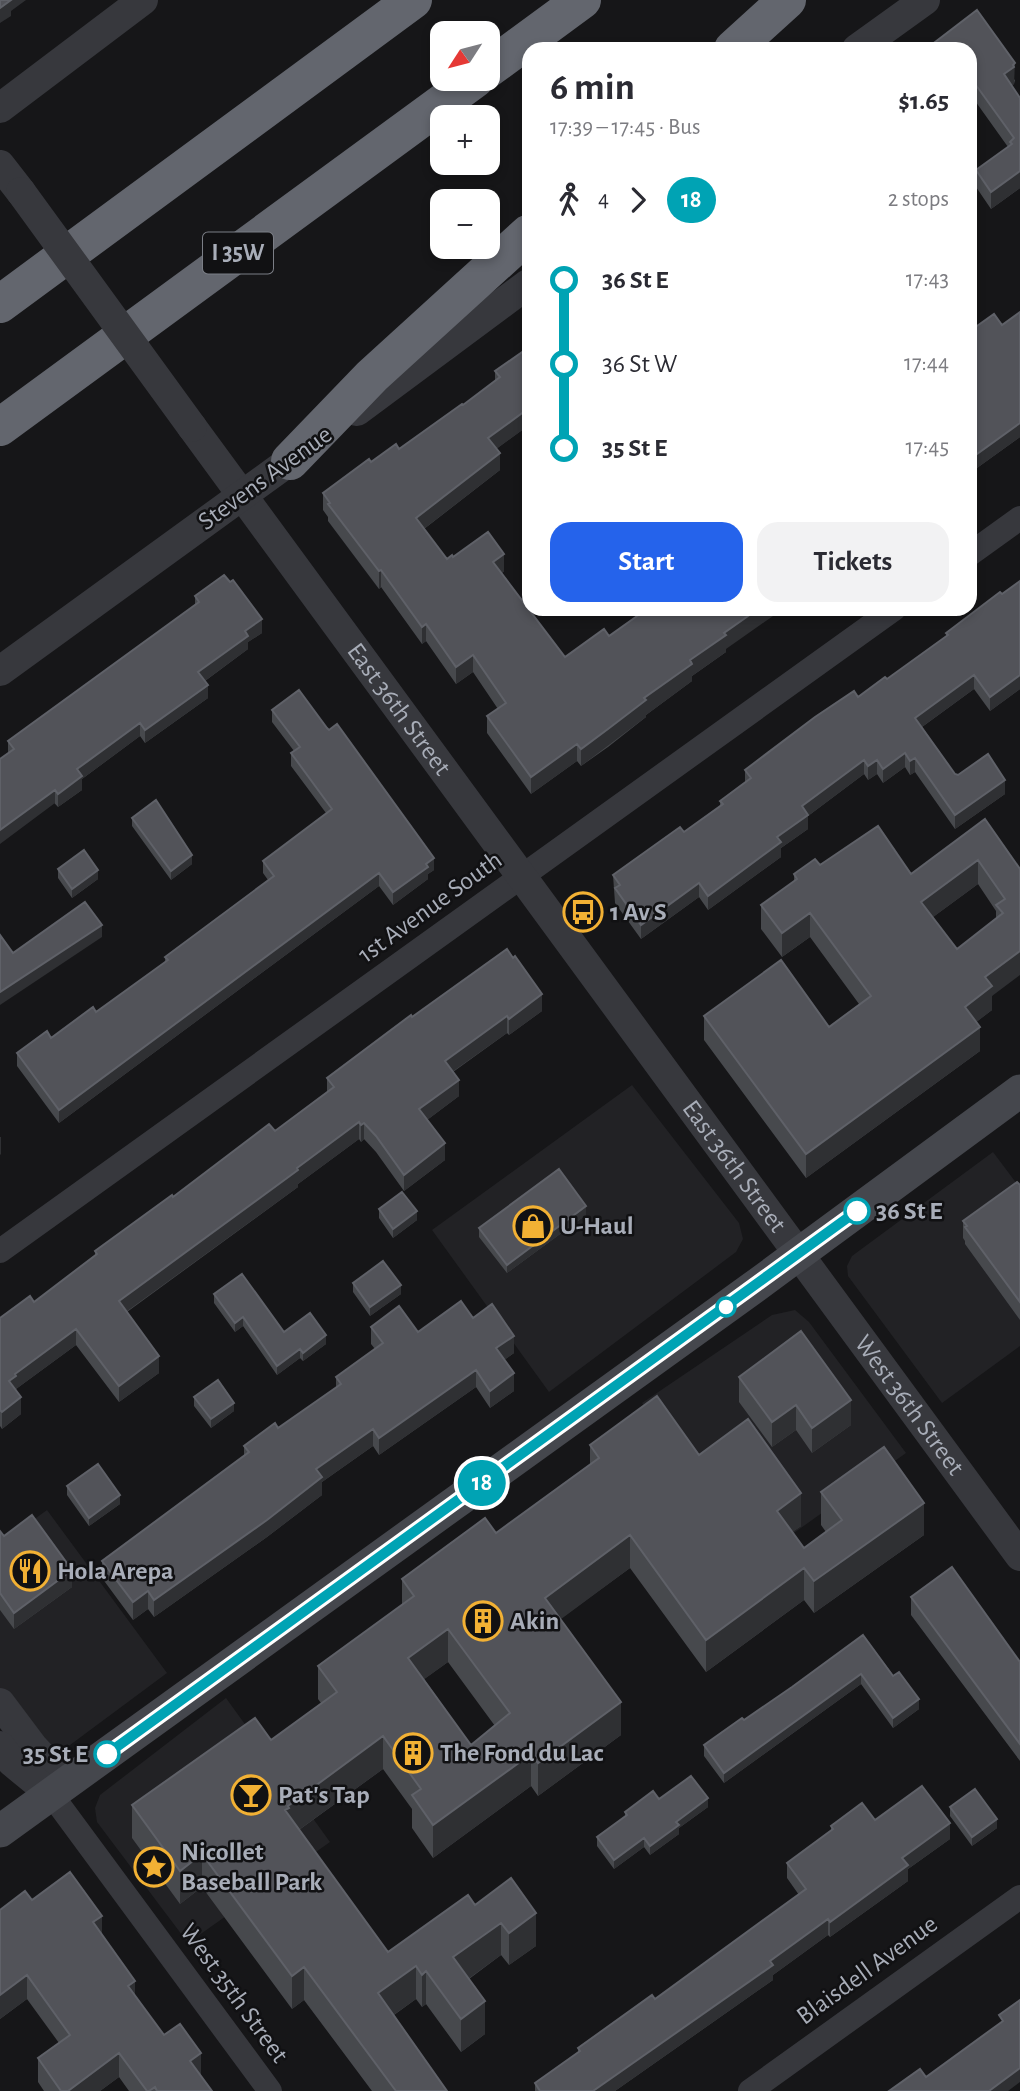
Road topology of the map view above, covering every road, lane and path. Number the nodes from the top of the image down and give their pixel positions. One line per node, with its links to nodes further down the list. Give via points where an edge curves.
1 (144, 0): 12 (street)
2 (413, 0): 16 (highway)
3 (582, 0): 6 (highway)
4 (787, 0): 7 (highway)
5 (925, 0): 8 (street)
6 (525, 42)
7 (741, 42)
8 (866, 42)
9 (522, 44): 10 (highway)
10 (500, 60)
11 (459, 91): 17 (highway, I 35W)
12 (0, 108)
13 (0, 165): 19 (street, East 36th Street, bridge)
14 (522, 239): 18 (highway, via 372,376)
15 (522, 288): 18 (street, Stevens Avenue)
16 (0, 304)
17 (0, 427)
18 (290, 461): 19 (street, Stevens Avenue)
19 (242, 496): 23 (street, Stevens Avenue); 24 (street, East 36th Street)
20 (1020, 518): 21 (street)
21 (977, 549)
22 (884, 616): 24 (street, 1st Avenue South)
23 (0, 671)
24 (522, 878): 26 (street, 1st Avenue South); 27 (street, East 36th Street)
25 (1020, 1091): 27 (main road)
26 (0, 1251)
27 (799, 1254): 28 (street, West 36th Street); 31 (main road)
28 (1020, 1556)
29 (0, 1703): 31 (street)
30 (0, 1746): 31 (street, via 12,1762)
31 (64, 1785): 32 (main road); 34 (street, West 35th Street)
32 (0, 1831)
33 (1020, 1897): 35 (street, Blaisdell Avenue)
34 (270, 2091)
35 (750, 2091)

